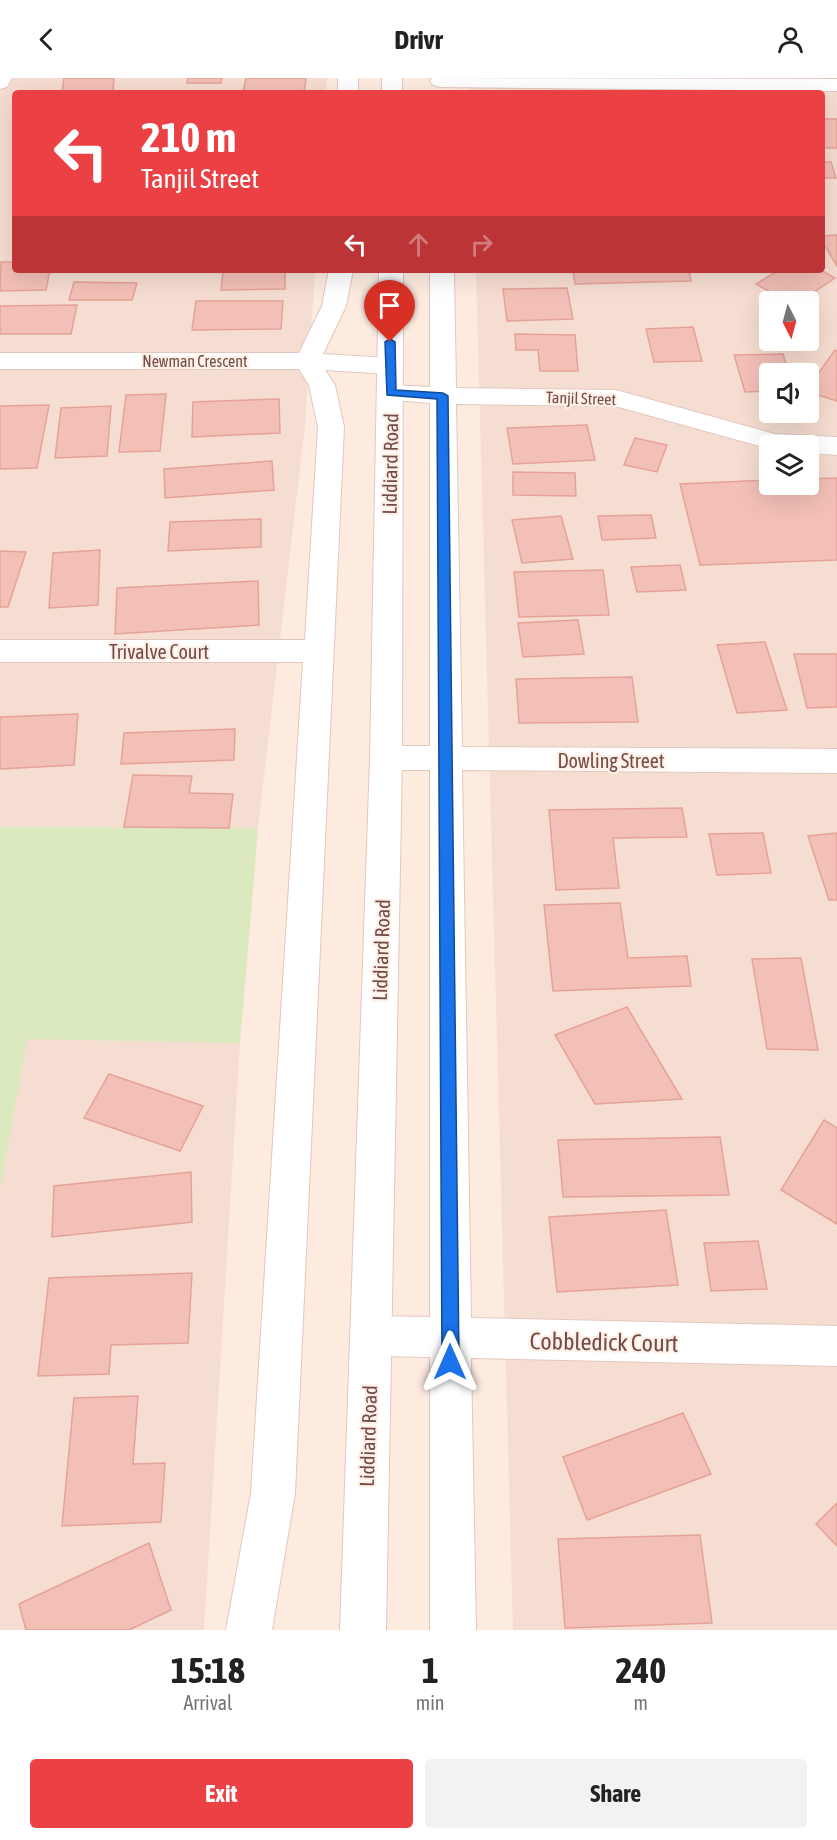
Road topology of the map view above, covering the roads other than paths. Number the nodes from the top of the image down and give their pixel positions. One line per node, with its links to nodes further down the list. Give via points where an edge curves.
1 (2, 78): 2 (street)
2 (0, 83)
3 (440, 84): 4 (street)
4 (837, 85)
5 (341, 273): 9 (street, via 329,318)
6 (391, 273): 10 (street, Liddiard Road)
7 (441, 273): 11 (street)
8 (0, 361): 9 (street, Newman Crescent)
9 (307, 361): 10 (street, Newman Crescent); 14 (street, via 322,385 331,427)
10 (390, 379): 11 (street, Tanjil Street); 15 (street, Liddiard Road)
11 (443, 396): 12 (street, Tanjil Street, via 616,398 775,442); 16 (street)
12 (837, 447)
13 (0, 651): 14 (street, Trivalve Court)
14 (319, 651): 21 (street, via 273,1493)
15 (386, 758): 16 (street, Dowling Street); 18 (street, Liddiard Road)
16 (444, 759): 17 (street, Dowling Street); 19 (street)
17 (837, 761)
18 (370, 1336): 19 (street, Cobbledick Court); 22 (street, Liddiard Road)
19 (450, 1339): 20 (street, Cobbledick Court); 23 (street)
20 (837, 1346)
21 (249, 1630)
22 (363, 1630)
23 (453, 1630)

